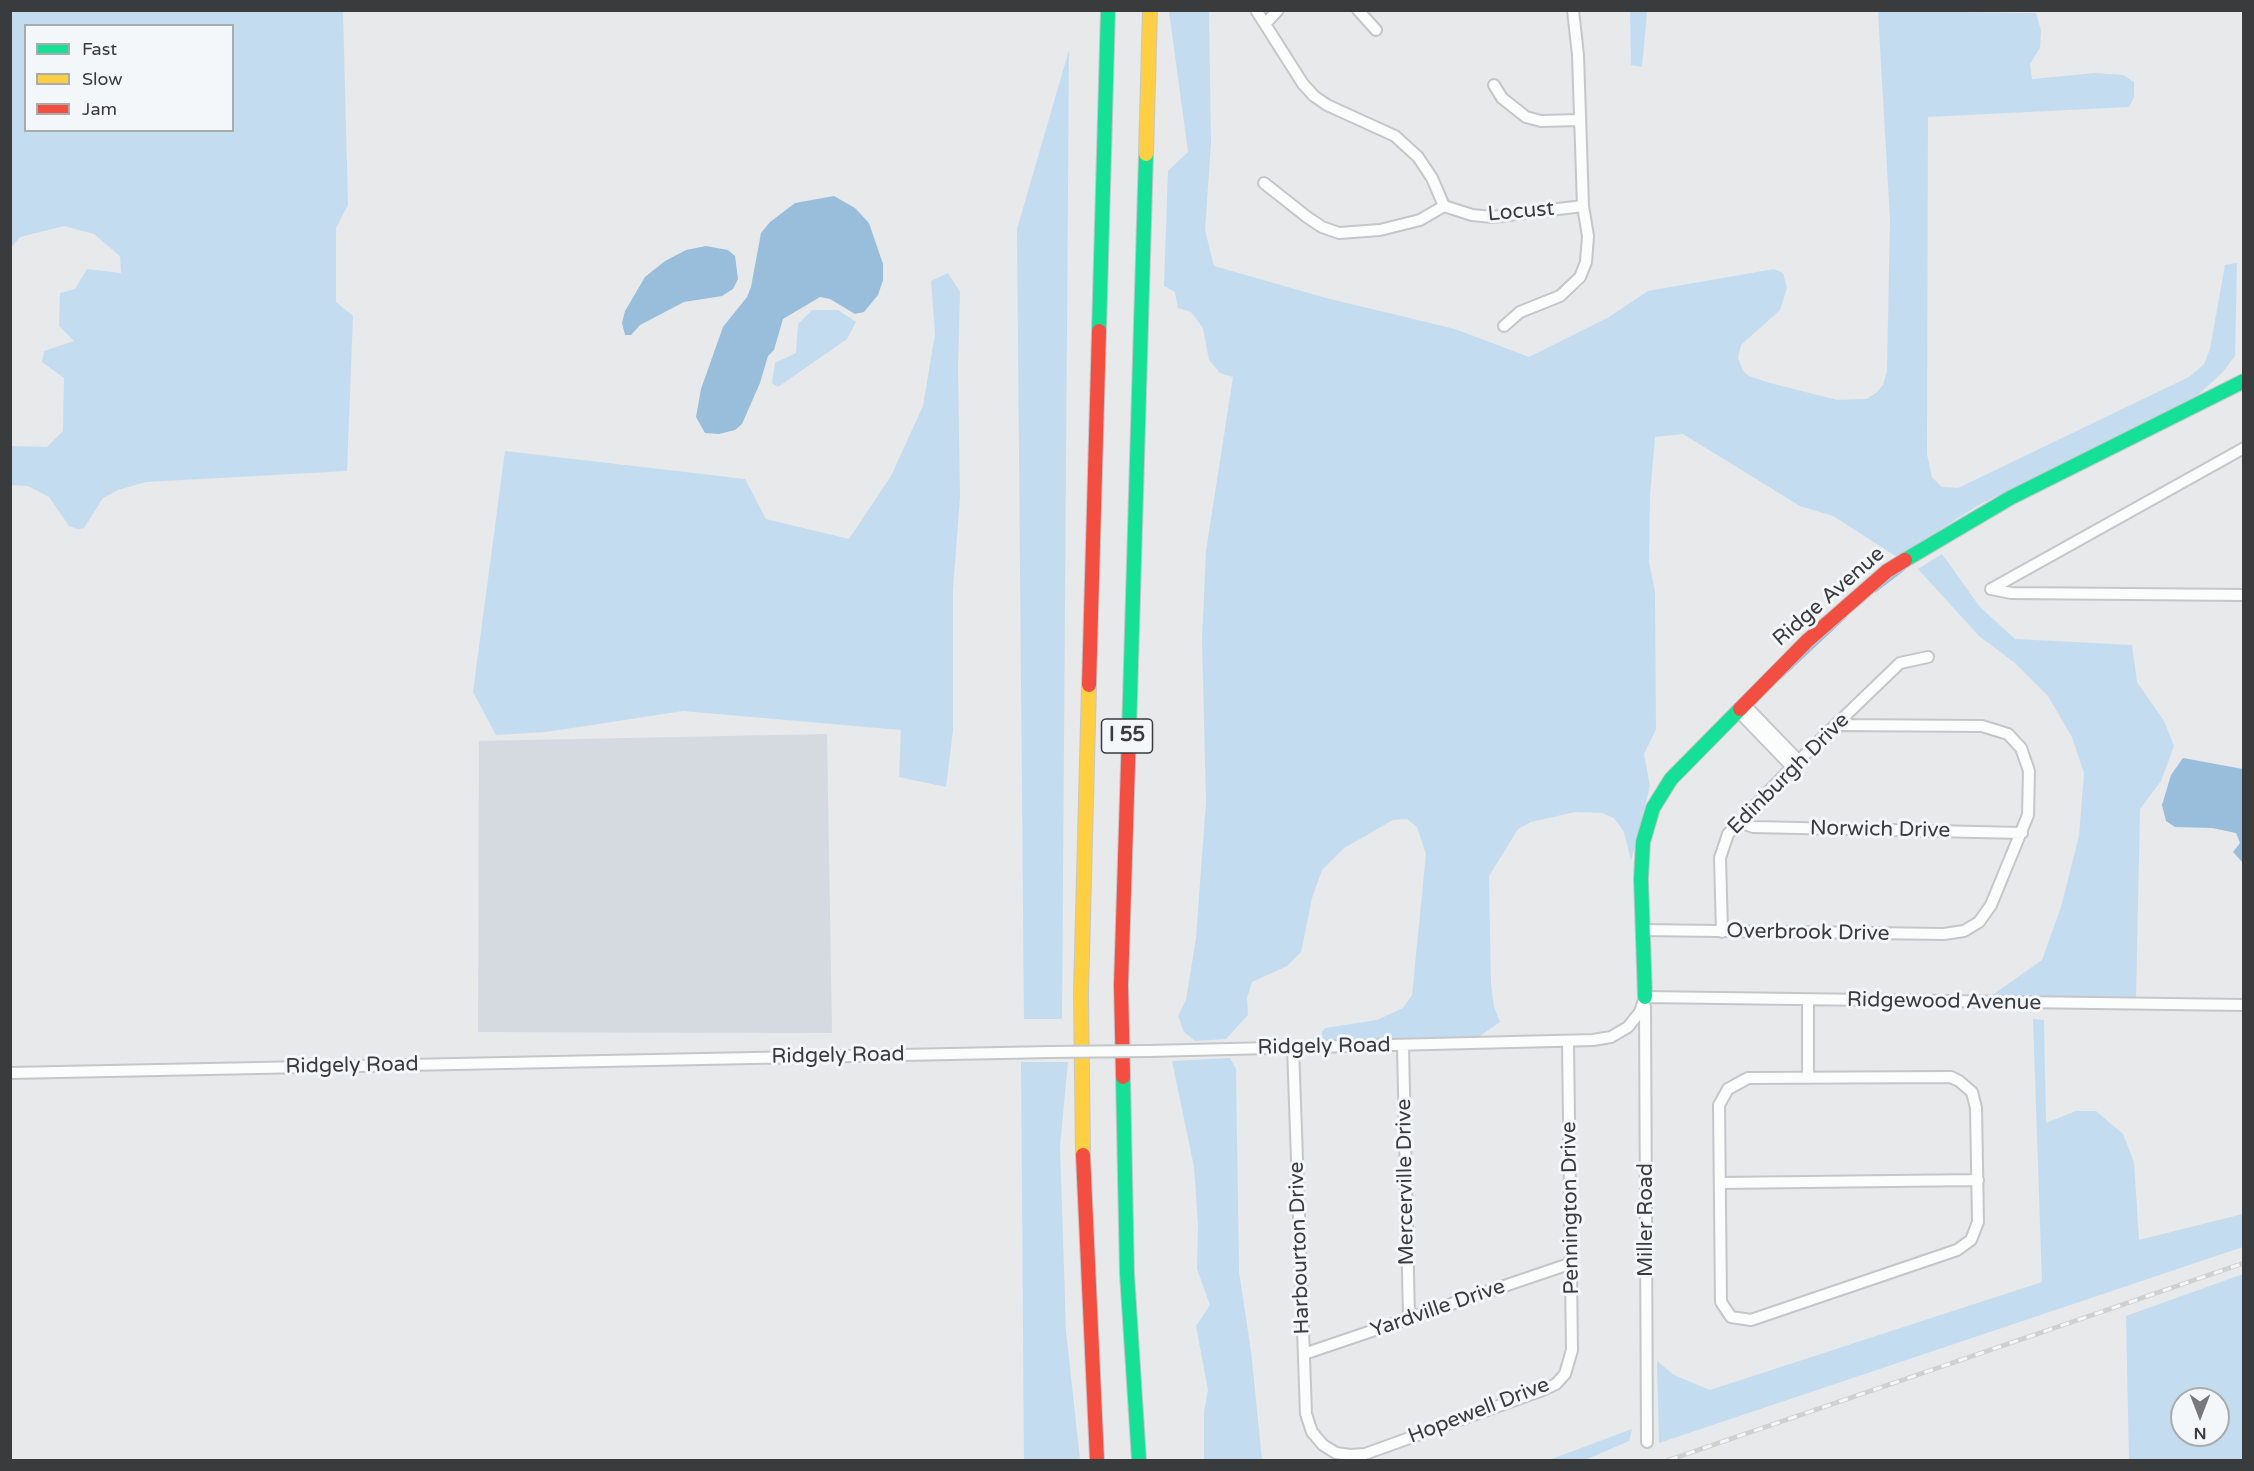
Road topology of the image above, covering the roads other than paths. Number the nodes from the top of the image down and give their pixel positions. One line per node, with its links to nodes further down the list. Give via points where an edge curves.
1 (1108, 10): 42 (main road, I 55, via 1081,993 1084,1216)
2 (1150, 10): 43 (main road, I 55, via 1121,985 1126,1263)
3 (1256, 10): 7 (street)
4 (1278, 10): 7 (street)
5 (1358, 10): 8 (street)
6 (1573, 10): 10 (street)
7 (1265, 24): 12 (street, via 1314,96 1395,136 1418,157)
8 (1376, 30)
9 (1494, 85): 10 (street, via 1502,99 1526,117 1541,121)
10 (1580, 120): 13 (street)
11 (1264, 183): 12 (street, via 1315,222 1339,233 1380,230 1420,220)
12 (1444, 206): 13 (street, Locust, via 1492,217)
13 (1583, 206): 14 (street, via 1588,236 1586,262 1580,277 1560,296 1520,312)
14 (1504, 326)
15 (2244, 381): 19 (main road, Ridge Avenue, via 2010,498 1909,556 1852,600)
16 (2244, 448): 17 (street, via 1991,589 2011,593)
17 (2244, 594)
18 (1928, 657): 20 (street, Edinburgh Drive, via 1900,663)
19 (1741, 708): 21 (street); 24 (main road, Ridge Avenue, via 1671,779 1653,808 1642,842)
20 (1838, 725): 21 (street, Edinburgh Drive); 23 (street, via 1982,726 2008,735 2021,748 2029,771 2029,808)
21 (1795, 764): 22 (street, Edinburgh Drive)
22 (1738, 822): 23 (street, Norwich Drive, via 1753,827); 25 (street, Edinburgh Drive, via 1722,844)
23 (2022, 833): 25 (street, Overbrook Drive, via 1991,905 1979,922 1964,931)
24 (1642, 930): 25 (street, Overbrook Drive); 26 (main road, Ridge Avenue)
25 (1722, 932)
26 (1645, 998): 27 (street, Ridgewood Avenue); 29 (street, Ridgely Road, via 1635,1021 1621,1032 1611,1037); 40 (street, Miller Road)
27 (1808, 999): 28 (street, Ridgewood Avenue); 33 (street)
28 (2244, 1005)
29 (1568, 1042): 30 (street, Ridgely Road); 36 (street, Pennington Drive)
30 (1403, 1046): 31 (street, Ridgely Road); 37 (street, Mercerville Drive)
31 (1293, 1047): 32 (street, Ridgely Road, bridge); 38 (street, Harbourton Drive)
32 (10, 1073)
33 (1808, 1078): 34 (street, via 1943,1077 1959,1081 1975,1100); 35 (street, via 1749,1078 1725,1085 1719,1105)
34 (1978, 1180): 35 (street); 35 (street, via 1978,1222 1964,1246 1751,1320 1729,1321 1721,1302)
35 (1720, 1183)
36 (1572, 1263): 37 (street, Yardville Drive); 39 (street, Pennington Drive, via 1572,1350)
37 (1409, 1318): 38 (street, Yardville Drive)
38 (1304, 1354): 41 (street, Harbourton Drive, via 1306,1414 1312,1432)
39 (1565, 1374): 41 (street, Hopewell Drive, via 1543,1390 1365,1454 1336,1453)
40 (1647, 1442)
41 (1323, 1445)
42 (1097, 1461)
43 (1139, 1461)

